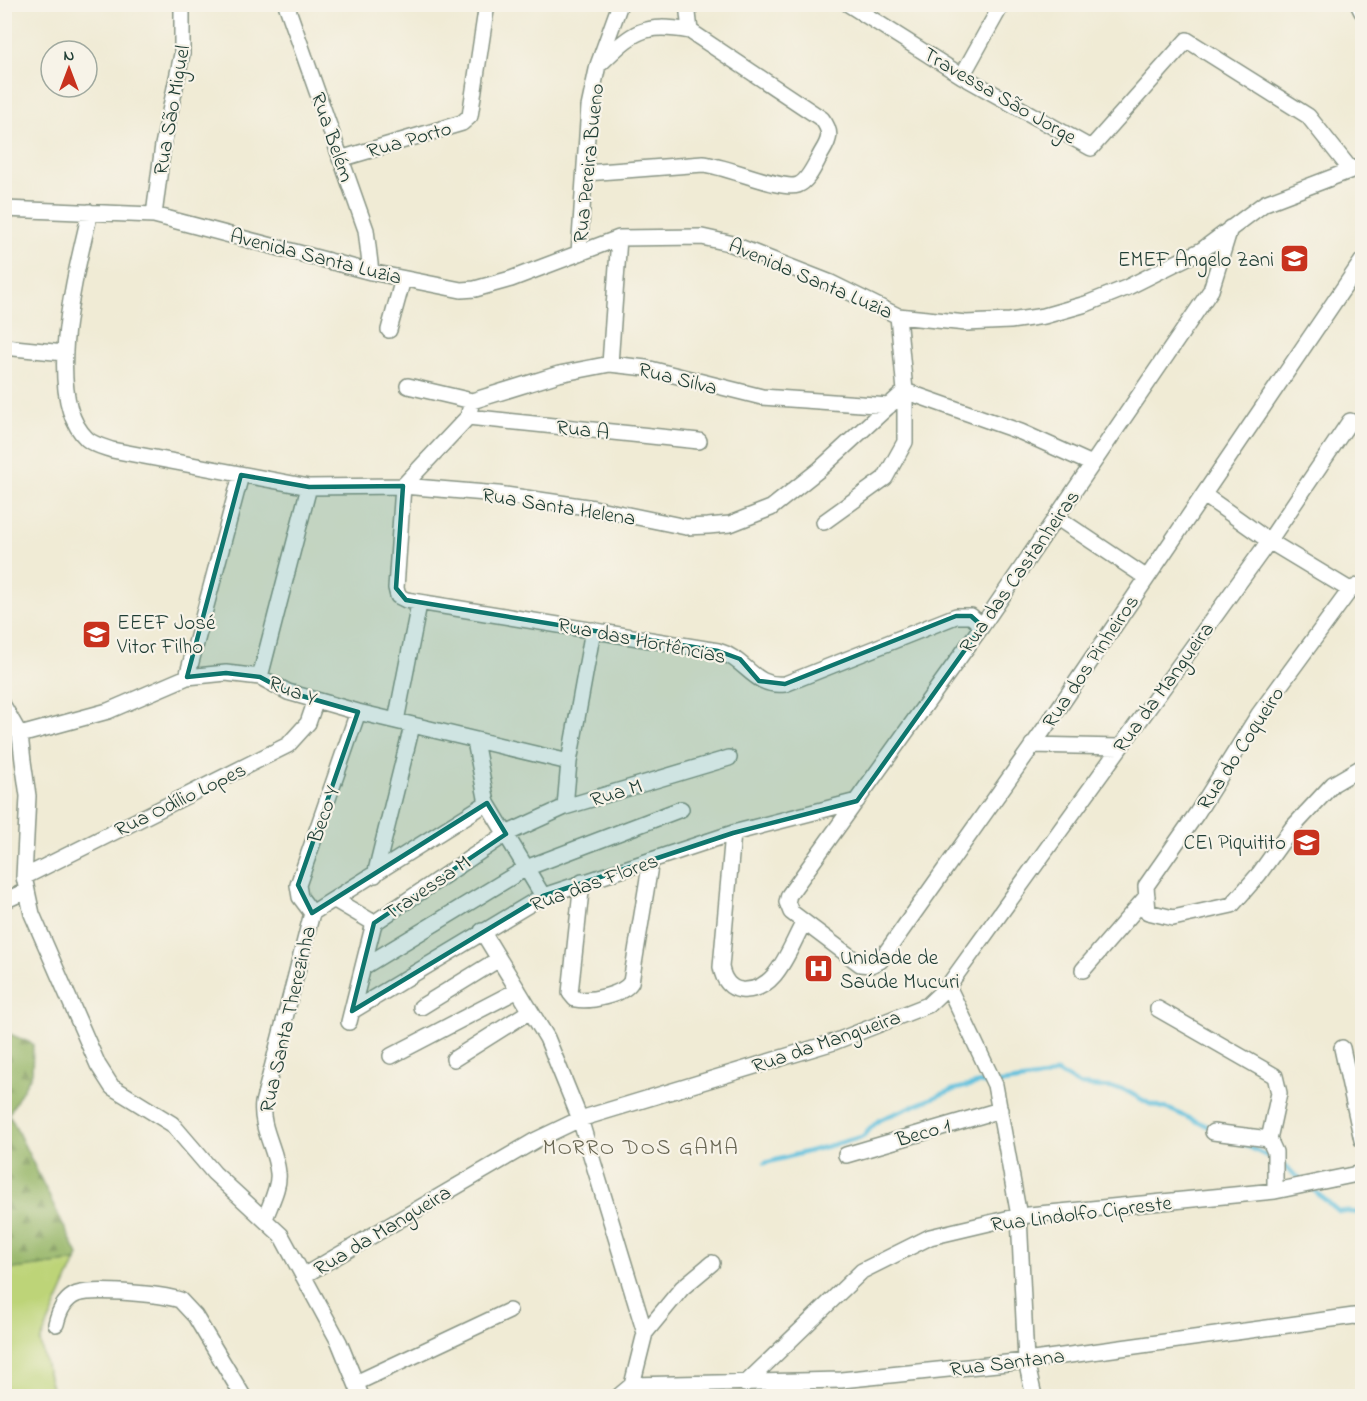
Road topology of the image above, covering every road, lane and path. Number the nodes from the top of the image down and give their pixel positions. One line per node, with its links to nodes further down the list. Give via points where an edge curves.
1 (182, 4): 18 (street, Rua São Miguel, via 182,54 163,145)
2 (286, 4): 13 (street, Rua Belém)
3 (487, 4): 13 (street, Rua Porto, via 470,116 462,123)
4 (620, 4): 11 (street, Rua Pereira Bueno)
5 (687, 4): 10 (street)
6 (848, 4): 12 (street, Travessa São Jorge)
7 (1002, 4): 12 (street)
8 (1358, 4): 9 (street)
9 (1362, 12)
10 (690, 31): 11 (street, via 648,28 622,43); 15 (street, via 822,119 829,129 829,140 807,177 799,185 785,186 704,164)
11 (598, 65): 15 (street, Rua Pereira Bueno, via 589,107)
12 (962, 76): 14 (street, Travessa São Jorge, via 1091,148 1187,40 1308,116)
13 (340, 159): 23 (street, Rua Belém, via 366,230)
14 (1356, 168): 19 (street, Avenida Santa Luzia, via 1265,203)
15 (586, 173): 21 (street, Rua Pereira Bueno)
16 (4, 209): 17 (street, Avenida Santa Luzia)
17 (90, 212): 18 (street, Avenida Santa Luzia); 28 (street)
18 (154, 215): 23 (street, Avenida Santa Luzia)
19 (1230, 228): 25 (street, Avenida Santa Luzia, via 1202,250 1148,278 1086,304 1044,316 966,323); 37 (street, Rua das Castanheiras, via 1211,290)
20 (619, 238): 21 (street, Avenida Santa Luzia); 25 (street, Avenida Santa Luzia, via 716,239 831,283); 29 (street)
21 (579, 253): 24 (street, Avenida Santa Luzia, via 475,289)
22 (1362, 261): 41 (street, Rua dos Pinheiros)
23 (371, 272): 24 (street, Avenida Santa Luzia)
24 (403, 279): 26 (street)
25 (898, 316): 31 (street)
26 (389, 330)
27 (4, 347): 28 (street)
28 (64, 353): 38 (street, Rua Santa Helena, via 65,382 76,422 94,444)
29 (610, 364): 32 (street, Rua Silva, via 559,374); 33 (street, Rua Silva, via 646,368 762,397)
30 (408, 386): 32 (street)
31 (905, 391): 33 (street, Rua Santa Helena); 37 (street, via 1021,432); 43 (street, via 905,442 885,478)
32 (471, 401): 34 (street)
33 (889, 406): 39 (street, Rua Santa Helena, via 771,508 730,524 686,527 584,507)
34 (468, 417): 36 (street, Rua A); 39 (street)
35 (1350, 421): 44 (street, Rua da Mangueira)
36 (699, 441)
37 (1092, 464): 42 (street, Rua das Castanheiras)
38 (241, 475): 40 (street, Rua Santa Helena); 50 (street)
39 (403, 486): 40 (street, Rua Santa Helena); 47 (street, via 396,588 398,596)
40 (309, 487): 51 (street)
41 (1204, 495): 44 (street); 45 (street, Rua dos Pinheiros)
42 (1056, 517): 45 (street); 48 (street, Rua das Castanheiras)
43 (824, 522)
44 (1269, 541): 46 (street); 60 (street, Rua da Mangueira)
45 (1147, 578): 59 (street, Rua dos Pinheiros)
46 (1356, 587): 79 (street, Rua do Coqueiro, via 1259,714 1146,886)
47 (419, 604): 49 (street, Rua das Hortências); 55 (street)
48 (981, 626): 49 (street, Rua das Hortências, via 971,616 956,616 785,684 773,685 759,681 740,659 730,654); 64 (street, Rua das Castanheiras)
49 (593, 630): 62 (street)
50 (188, 677): 51 (street, Rua Y, via 226,673); 57 (street, Rua Y, via 108,711)
51 (260, 677): 52 (street, Rua Y, via 288,692)
52 (316, 700): 54 (street, Rua Y); 74 (street, Rua Odílio Lopes, via 308,723 288,745)
53 (4, 707): 57 (street)
54 (358, 712): 55 (street, Rua Y); 80 (street, Beco Y, via 298,885 300,897)
55 (396, 721): 56 (street, Rua Y)
56 (412, 726): 58 (street, Rua Y); 72 (street)
57 (20, 735): 74 (street, via 28,796)
58 (475, 741): 62 (street, Rua Y); 65 (street)
59 (1032, 745): 60 (street); 81 (street, Rua dos Pinheiros, via 880,961 860,964)
60 (1119, 747): 87 (street, Rua da Mangueira)
61 (729, 758): 66 (street, Rua M)
62 (569, 762): 66 (street)
63 (1362, 766): 79 (street, via 1333,784 1292,828 1232,905 1173,918)
64 (857, 801): 68 (street, Rua das Flores); 78 (street, Rua das Castanheiras)
65 (487, 803): 69 (street); 72 (street, Rua Santa Therezinha)
66 (565, 807): 69 (street, Rua M)
67 (681, 809): 71 (street)
68 (733, 833): 70 (street, Rua das Flores); 81 (street, via 721,967 724,979 737,990 764,986 773,978)
69 (506, 834): 71 (street); 82 (street, Travessa M)
70 (651, 860): 73 (street, Rua das Flores); 73 (street, via 631,982 627,989 582,1000 574,999 570,993)
71 (526, 868): 75 (street); 85 (street)
72 (375, 875): 76 (street, Rua Santa Therezinha)
73 (582, 882): 75 (street, Rua das Flores)
74 (25, 884): 77 (street, Rua Odílio Lopes); 105 (street, via 32,914 104,1078 122,1095 172,1124 214,1173)
75 (543, 896): 83 (street, Rua das Flores)
76 (335, 900): 80 (street, Rua Santa Therezinha); 82 (street)
77 (4, 901)
78 (787, 902): 81 (street, Rua dos Pinheiros, via 791,912)
79 (1147, 904): 86 (street)
80 (312, 913): 105 (street, Rua Santa Therezinha, via 263,1103 264,1122 278,1171)
81 (804, 921)
82 (374, 924): 85 (street, Travessa M)
83 (482, 931): 84 (street); 92 (street, Rua das Flores)
84 (499, 959): 88 (street); 89 (street)
85 (363, 967): 92 (street, Travessa M)
86 (1083, 970)
87 (948, 986): 96 (street, via 995,1085); 97 (street, Rua da Mangueira, via 928,1005 834,1042)
88 (518, 990): 91 (street); 94 (street)
89 (421, 1007)
90 (1158, 1009): 99 (street, via 1275,1076 1278,1093)
91 (530, 1011): 95 (street); 97 (street, via 547,1038)
92 (351, 1016)
93 (1342, 1048): 100 (street)
94 (391, 1056)
95 (454, 1059)
96 (1000, 1110): 101 (street, Beco 1); 104 (street)
97 (580, 1119): 107 (street, Rua da Mangueira, via 536,1140); 111 (street)
98 (1213, 1132): 99 (street)
99 (1269, 1139): 103 (street, via 1275,1152)
100 (1362, 1140)
101 (846, 1155)
102 (1362, 1173): 103 (street, Rua Lindolfo Cipreste)
103 (1275, 1191): 104 (street, Rua Lindolfo Cipreste)
104 (1019, 1216): 112 (street); 113 (street, Rua Lindolfo Cipreste, via 930,1237 862,1271)
105 (265, 1219): 107 (street, via 281,1235)
106 (712, 1263): 111 (street, via 682,1288)
107 (303, 1276): 115 (street, via 339,1342)
108 (509, 1311): 115 (street)
109 (1362, 1318): 112 (street, Rua Santana)
110 (56, 1324): 116 (street, via 59,1311 75,1294 92,1291 180,1300 195,1316)
111 (645, 1333): 114 (street)
112 (1026, 1361): 113 (street, Rua Santana, via 841,1380); 118 (street)
113 (745, 1384): 114 (street, Rua Santana)
114 (632, 1385): 117 (street)
115 (358, 1390)
116 (243, 1396)
117 (619, 1396)
118 (1034, 1396)

